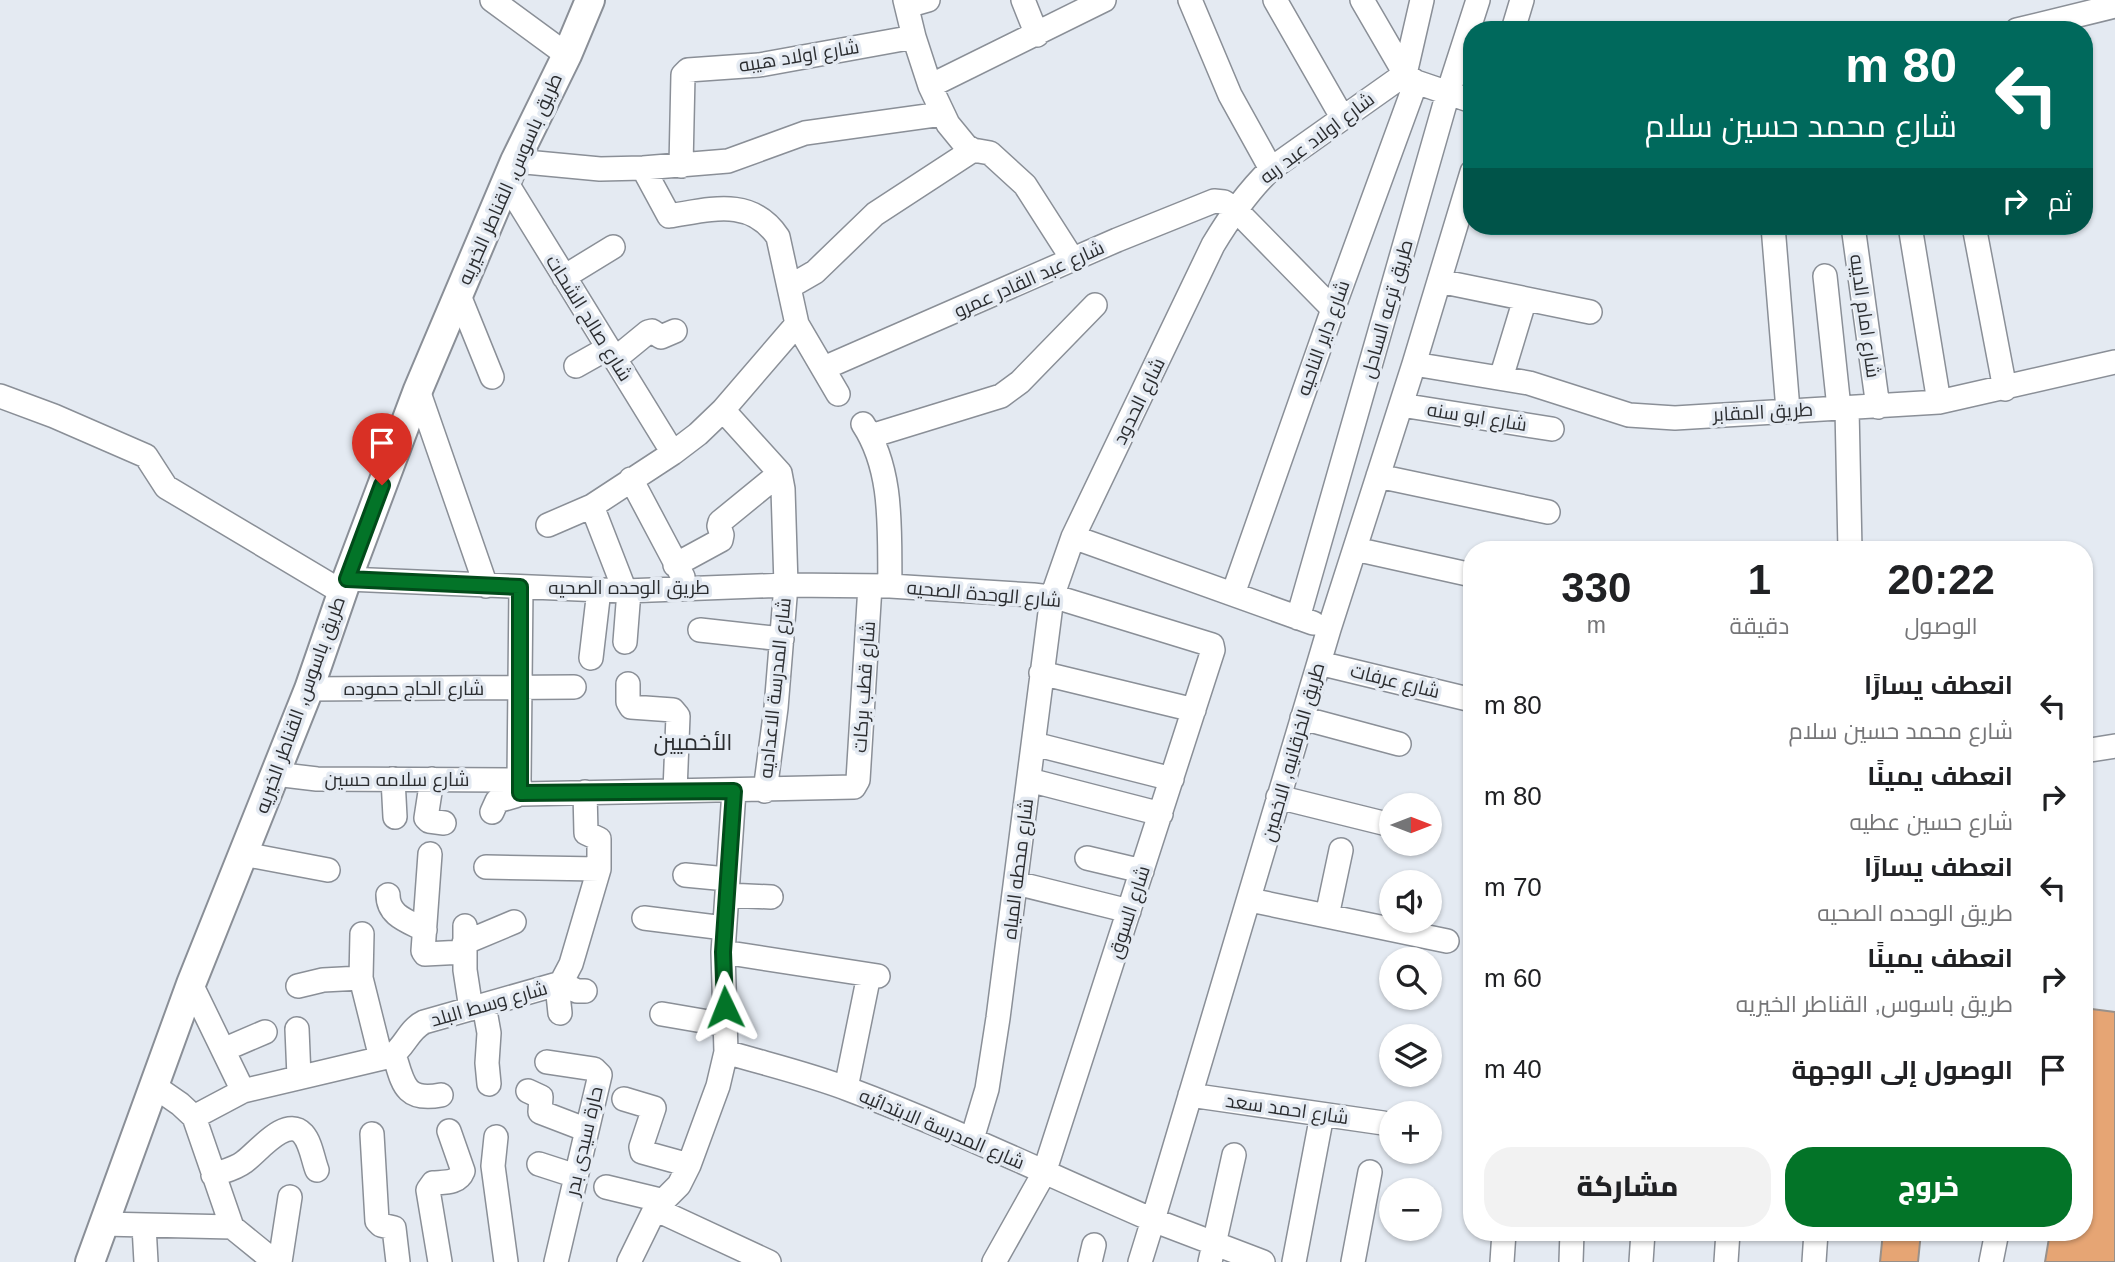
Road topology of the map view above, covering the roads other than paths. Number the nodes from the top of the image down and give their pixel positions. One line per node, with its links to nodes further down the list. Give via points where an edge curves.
1 (492, 0): 19 (street)
2 (590, 0): 19 (street, طريق باسوس, القناطر الخيريه)
3 (1023, 0): 16 (street)
4 (1104, 0): 16 (street)
5 (1190, 0): 29 (street, via 1230,95)
6 (1275, 0): 25 (street)
7 (1362, 0): 20 (street)
8 (1422, 0): 20 (street, شارع داير الناحيه)
9 (1478, 0): 13 (street, طريق ترعه الساحل)
10 (1522, 0): 14 (street)
11 (913, 2): 17 (street)
12 (2115, 6): 15 (street)
13 (1471, 21)
14 (1516, 21)
15 (2054, 21)
16 (1037, 35): 21 (street)
17 (914, 37): 21 (street); 27 (street, شارع اولاد هيبه, via 759,65 684,72)
18 (1463, 46): 22 (street, طريق ترعه الساحل)
19 (567, 55): 30 (street, طريق باسوس, القناطر الخيريه)
20 (1410, 78): 22 (street); 25 (street, شارع اولاد عبد ربه); 46 (street, شارع داير الناحيه)
21 (930, 86): 24 (street)
22 (1448, 93): 23 (street); 90 (street, طريق ترعه الساحل)
23 (1463, 98)
24 (942, 114): 26 (street); 27 (street, via 805,133 728,161)
25 (1342, 117): 29 (street, شارع اولاد عبد ربه)
26 (973, 150): 38 (street, via 990,153 1025,185); 42 (street, via 876,214 815,272)
27 (681, 166): 28 (street)
28 (643, 168): 30 (street); 42 (street, via 669,216 729,208 771,226 778,237)
29 (1271, 169): 32 (street, شارع اولاد عبد ربه)
30 (510, 172): 40 (street, شارع صالح الشحات); 43 (street, طريق باسوس, القناطر الخيريه)
31 (1463, 202): 41 (street, طريق الخرقانيه, الاخمين)
32 (1235, 209): 38 (street, شارع عبد القادر عمرو, via 1224,202 1207,202); 46 (street); 75 (street, شارع الحدود, via 1213,245)
33 (1774, 235): 66 (street)
34 (1854, 235): 63 (street, شارع امام الديبه)
35 (1911, 235): 61 (street)
36 (1976, 235): 57 (street)
37 (613, 247): 40 (street)
38 (1073, 260): 54 (street, شارع عبد القادر عمرو)
39 (1825, 276): 64 (street)
40 (564, 277): 50 (street, شارع صالح الشحات)
41 (1439, 281): 44 (street); 52 (street, طريق الخرقانيه, الاخمين)
42 (789, 287): 48 (street)
43 (458, 293): 55 (street); 58 (street, طريق باسوس, القناطر الخيريه)
44 (1525, 299): 47 (street); 56 (street)
45 (1095, 305): 83 (street, شارع قطب بركات, via 1001,397 867,430 880,456 887,493)
46 (1332, 309): 88 (street, شارع داير الناحيه)
47 (1590, 312)
48 (797, 324): 54 (street); 65 (street)
49 (674, 331): 50 (street, via 661,337 648,332)
50 (611, 353): 53 (street); 68 (street, شارع صالح الشحات)
51 (2115, 362): 57 (street, طريق المقابر)
52 (1414, 364): 56 (street, طريق المقابر); 62 (street, طريق الخرقانيه, الاخمين)
53 (576, 366)
54 (824, 368): 59 (street)
55 (492, 377)
56 (1501, 378): 66 (street, طريق المقابر, via 1629,415 1675,418)
57 (2005, 389): 61 (street, طريق المقابر)
58 (418, 390): 80 (street, طريق باسوس, القناطر الخيريه); 82 (street)
59 (838, 394)
60 (0, 396): 80 (street, via 146,456 166,487)
61 (1939, 402): 63 (street, طريق المقابر)
62 (1401, 405): 67 (street, شارع ابو سنه); 70 (street, طريق الخرقانيه, الاخمين)
63 (1878, 407): 64 (street, طريق المقابر)
64 (1843, 408): 66 (street, طريق المقابر); 76 (street)
65 (723, 410): 68 (street); 69 (street)
66 (1788, 410)
67 (1552, 429)
68 (673, 453): 71 (street)
69 (780, 473): 78 (street, via 720,522 721,540); 81 (street, شارع المدرسة الاعداديه)
70 (1378, 476): 73 (street); 77 (street, طريق الخرقانيه, الاخمين)
71 (631, 480): 72 (street); 78 (street)
72 (592, 506): 74 (street); 87 (street)
73 (1548, 512)
74 (548, 525)
75 (1073, 537): 88 (street); 89 (street, شارع الحدود)
76 (1850, 541)
77 (1354, 549): 79 (street); 91 (street, طريق الخرقانيه, الاخمين)
78 (675, 565): 85 (street)
79 (1463, 573)
80 (344, 585): 82 (street, طريق الوحده الصحيه); 102 (street, طريق باسوس, القناطر الخيريه)
81 (786, 585): 83 (street, شارع الوحدة الصحيه); 85 (street, طريق الوحده الصحيه); 93 (street, شارع المدرسة الاعداديه)
82 (486, 586): 84 (street, طريق الوحده الصحيه)
83 (880, 586): 89 (street, شارع الوحدة الصحيه); 116 (street, شارع قطب بركات, via 859,780)
84 (520, 587): 86 (street, طريق الوحده الصحيه); 100 (street)
85 (690, 588): 87 (street, طريق الوحده الصحيه)
86 (599, 590): 87 (street, طريق الوحده الصحيه); 96 (street)
87 (627, 590): 94 (street)
88 (1233, 594): 90 (street)
89 (1052, 597): 95 (street, شارع الوحدة الصحيه, via 1210,644); 98 (street, شارع محطه المياه)
90 (1298, 618): 91 (street)
91 (1329, 629): 97 (street, طريق الخرقانيه, الاخمين)
92 (700, 631): 93 (street)
93 (782, 639): 119 (street, شارع المدرسة الاعداديه)
94 (625, 642)
95 (1213, 650): 104 (street, شارع السوق)
96 (591, 658)
97 (1319, 663): 103 (street, شارع عرفات); 105 (street, طريق الخرقانيه, الاخمين)
98 (1041, 673): 104 (street); 106 (street, شارع محطه المياه)
99 (628, 684): 117 (street, via 631,707 673,710 678,716)
100 (519, 687): 101 (street, شارع الحاج حموده); 102 (street, شارع الحاج حموده); 115 (street)
101 (574, 687)
102 (309, 688): 110 (street, طريق باسوس, القناطر الخيريه)
103 (1463, 698)
104 (1194, 710): 113 (street, شارع السوق)
105 (1302, 718): 107 (street); 121 (street, طريق الخرقانيه, الاخمين)
106 (1034, 744): 113 (street); 114 (street, شارع محطه المياه)
107 (1399, 744)
108 (2115, 747): 109 (street)
109 (2093, 750)
110 (275, 774): 111 (street, شارع سلامه حسين); 128 (street, طريق باسوس, القناطر الخيريه)
111 (393, 779): 112 (street, شارع سلامه حسين); 124 (street)
112 (432, 779): 115 (street, شارع سلامه حسين); 126 (street, via 426,818)
113 (1172, 779): 123 (street, شارع السوق)
114 (1029, 780): 123 (street); 136 (street, شارع محطه المياه)
115 (519, 787): 120 (street, شارع سلامه حسين); 122 (street, via 511,798 497,801)
116 (854, 787): 119 (street, شارع سلامه حسين)
117 (675, 791): 118 (street, شارع سلامه حسين); 120 (street, شارع سلامه حسين)
118 (734, 791): 119 (street, شارع سلامه حسين); 137 (street, شارع المدرسة الاعداديه)
119 (765, 791)
120 (585, 792): 132 (street, شارع وسط البلد, via 587,834 599,839)
121 (1278, 797): 125 (street); 140 (street, طريق الخرقانيه, الاخمين)
122 (492, 813)
123 (1161, 814): 134 (street, شارع السوق)
124 (395, 817)
125 (1379, 822)
126 (444, 823)
127 (1341, 850): 142 (street)
128 (243, 853): 133 (street); 152 (street, طريق باسوس, القناطر الخيريه)
129 (430, 854): 146 (street)
130 (1087, 858): 134 (street)
131 (486, 867): 132 (street)
132 (599, 869): 153 (street, شارع وسط البلد, via 571,964)
133 (328, 870)
134 (1142, 871): 141 (street, شارع السوق)
135 (685, 875): 137 (street)
136 (1016, 883): 141 (street); 181 (street, شارع محطه المياه, via 987,1089)
137 (727, 887): 139 (street); 145 (street, شارع المدرسة الاعداديه)
138 (388, 895): 146 (street, via 394,914)
139 (771, 897)
140 (1250, 900): 142 (street); 172 (street, طريق الخرقانيه, الاخمين)
141 (1129, 911): 188 (street, شارع السوق)
142 (1327, 916): 149 (street)
143 (644, 918): 145 (street)
144 (514, 922): 148 (street)
145 (724, 928): 150 (street, شارع المدرسة الاعداديه)
146 (425, 930): 148 (street, via 425,954)
147 (362, 934): 151 (street)
148 (465, 940): 156 (street, via 466,981)
149 (1447, 941)
150 (723, 952): 159 (street, شارع المدرسة الاعداديه); 169 (street, via 873,975)
151 (361, 978): 154 (street); 164 (street)
152 (191, 984): 162 (street); 168 (street, طريق باسوس, القناطر الخيريه)
153 (559, 984): 155 (street); 156 (street, شارع وسط البلد); 157 (street)
154 (298, 986)
155 (585, 991)
156 (478, 1007): 164 (street, شارع وسط البلد, via 415,1026 404,1044); 167 (street, via 489,1032)
157 (560, 1013)
158 (662, 1014): 159 (street)
159 (726, 1025): 163 (street, شارع المدرسة الاعداديه)
160 (297, 1029): 166 (street)
161 (265, 1032): 162 (street)
162 (223, 1050): 170 (street)
163 (726, 1052): 169 (street, شارع المدرسة الابتدائيه); 185 (street, شارع المدرسة الاعداديه)
164 (387, 1056): 166 (street); 173 (street, via 408,1092)
165 (547, 1062): 178 (street, حارة سيدى بدر, via 599,1073)
166 (299, 1077): 170 (street)
167 (489, 1084)
168 (154, 1086): 176 (street); 195 (street, طريق باسوس, القناطر الخيريه)
169 (846, 1088): 181 (street, شارع المدرسة الابتدائيه)
170 (243, 1091): 176 (street)
171 (528, 1091): 178 (street, via 541,1097 540,1112)
172 (1191, 1095): 175 (street, شارع احمد سعد); 194 (street, طريق الخرقانيه, الاخمين)
173 (441, 1096)
174 (624, 1099): 185 (street, via 654,1107 642,1152)
175 (1322, 1115): 177 (street, شارع احمد سعد); 217 (street)
176 (194, 1117): 189 (street)
177 (1379, 1122)
178 (587, 1130): 190 (street, حارة سيدى بدر)
179 (449, 1131): 183 (street)
180 (372, 1134): 208 (street, via 377,1221 394,1228)
181 (972, 1139): 188 (street, شارع المدرسة الابتدائيه)
182 (1234, 1155): 204 (street)
183 (459, 1159): 209 (street, via 461,1177 433,1183 428,1190); 210 (street, via 495,1147)
184 (539, 1164): 190 (street)
185 (689, 1165): 193 (street, شارع المدرسة الاعداديه, via 679,1185)
186 (317, 1170): 189 (street, via 304,1135 290,1129 264,1143 245,1162)
187 (1370, 1172): 218 (street)
188 (1044, 1173): 194 (street, شارع المدرسة الابتدائيه); 214 (street, شارع السوق)
189 (214, 1175): 197 (street)
190 (576, 1176): 211 (street, حارة سيدى بدر)
191 (606, 1187): 193 (street)
192 (290, 1197): 207 (street)
193 (659, 1205): 212 (street, شارع المدرسة الاعداديه); 213 (street)
194 (1153, 1220): 204 (street); 215 (street, طريق الخرقانيه, الاخمين)
195 (103, 1224): 196 (street); 205 (street, طريق باسوس, القناطر الخيريه)
196 (144, 1226): 197 (street); 206 (street)
197 (232, 1227): 207 (street)
198 (1503, 1241): 219 (street)
199 (1572, 1241): 220 (street)
200 (1642, 1241): 221 (street)
201 (1727, 1241): 222 (street)
202 (1815, 1241): 223 (street)
203 (1995, 1241): 224 (street)
204 (1212, 1253): 216 (street)
205 (90, 1262)
206 (146, 1262)
207 (277, 1262)
208 (398, 1262)
209 (440, 1262)
210 (506, 1262)
211 (556, 1262)
212 (629, 1262)
213 (769, 1262)
214 (993, 1262)
215 (1140, 1262)
216 (1263, 1262)
217 (1294, 1262)
218 (1353, 1262)
219 (1502, 1262)
220 (1571, 1262)
221 (1641, 1262)
222 (1726, 1262)
223 (1814, 1262)
224 (1991, 1262)

